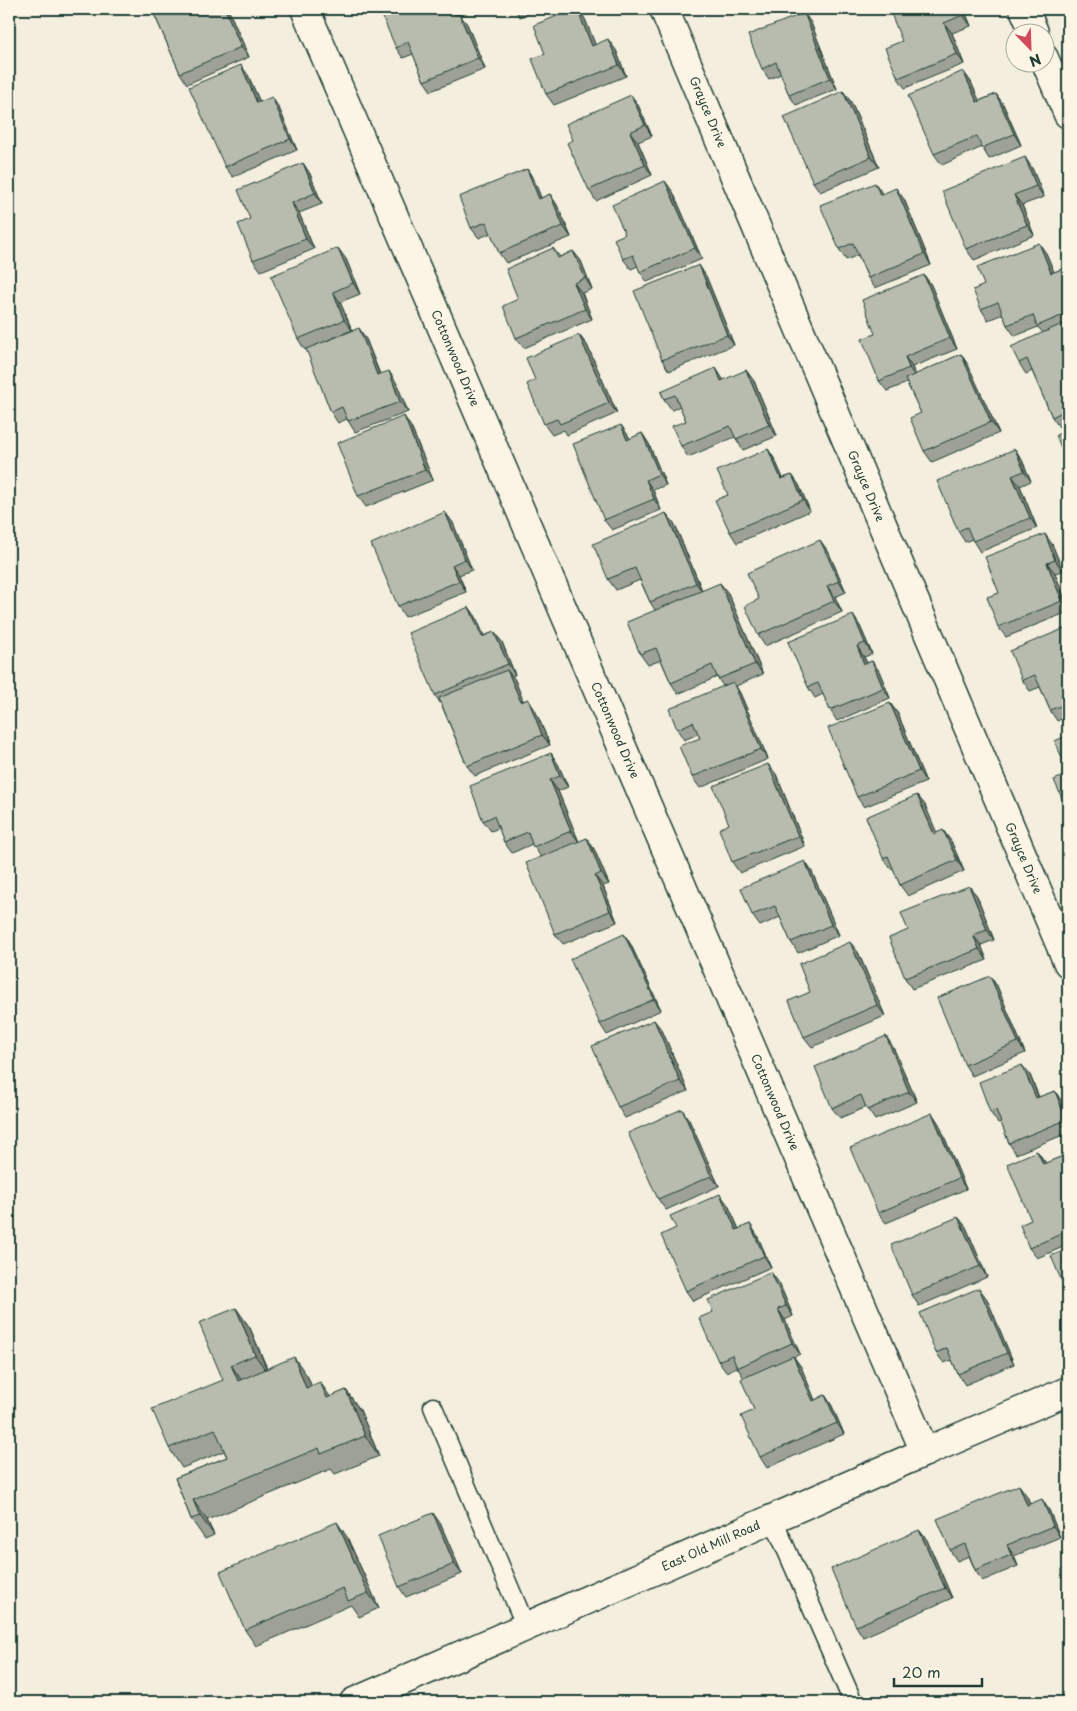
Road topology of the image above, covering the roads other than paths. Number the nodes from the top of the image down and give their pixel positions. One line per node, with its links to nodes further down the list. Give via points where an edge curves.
1 (305, 9): 10 (street, Cottonwood Drive)
2 (664, 9): 7 (street, Grayce Drive)
3 (1024, 9): 4 (street)
4 (1030, 22)
5 (1050, 72): 6 (street)
6 (1068, 114)
7 (1068, 963)
8 (1068, 1391): 10 (street, East Old Mill Road)
9 (433, 1407): 12 (lane)
10 (925, 1452): 11 (street, East Old Mill Road)
11 (773, 1519): 12 (street, East Old Mill Road); 14 (lane)
12 (526, 1627): 13 (street, East Old Mill Road)
13 (354, 1702)
14 (853, 1702)

